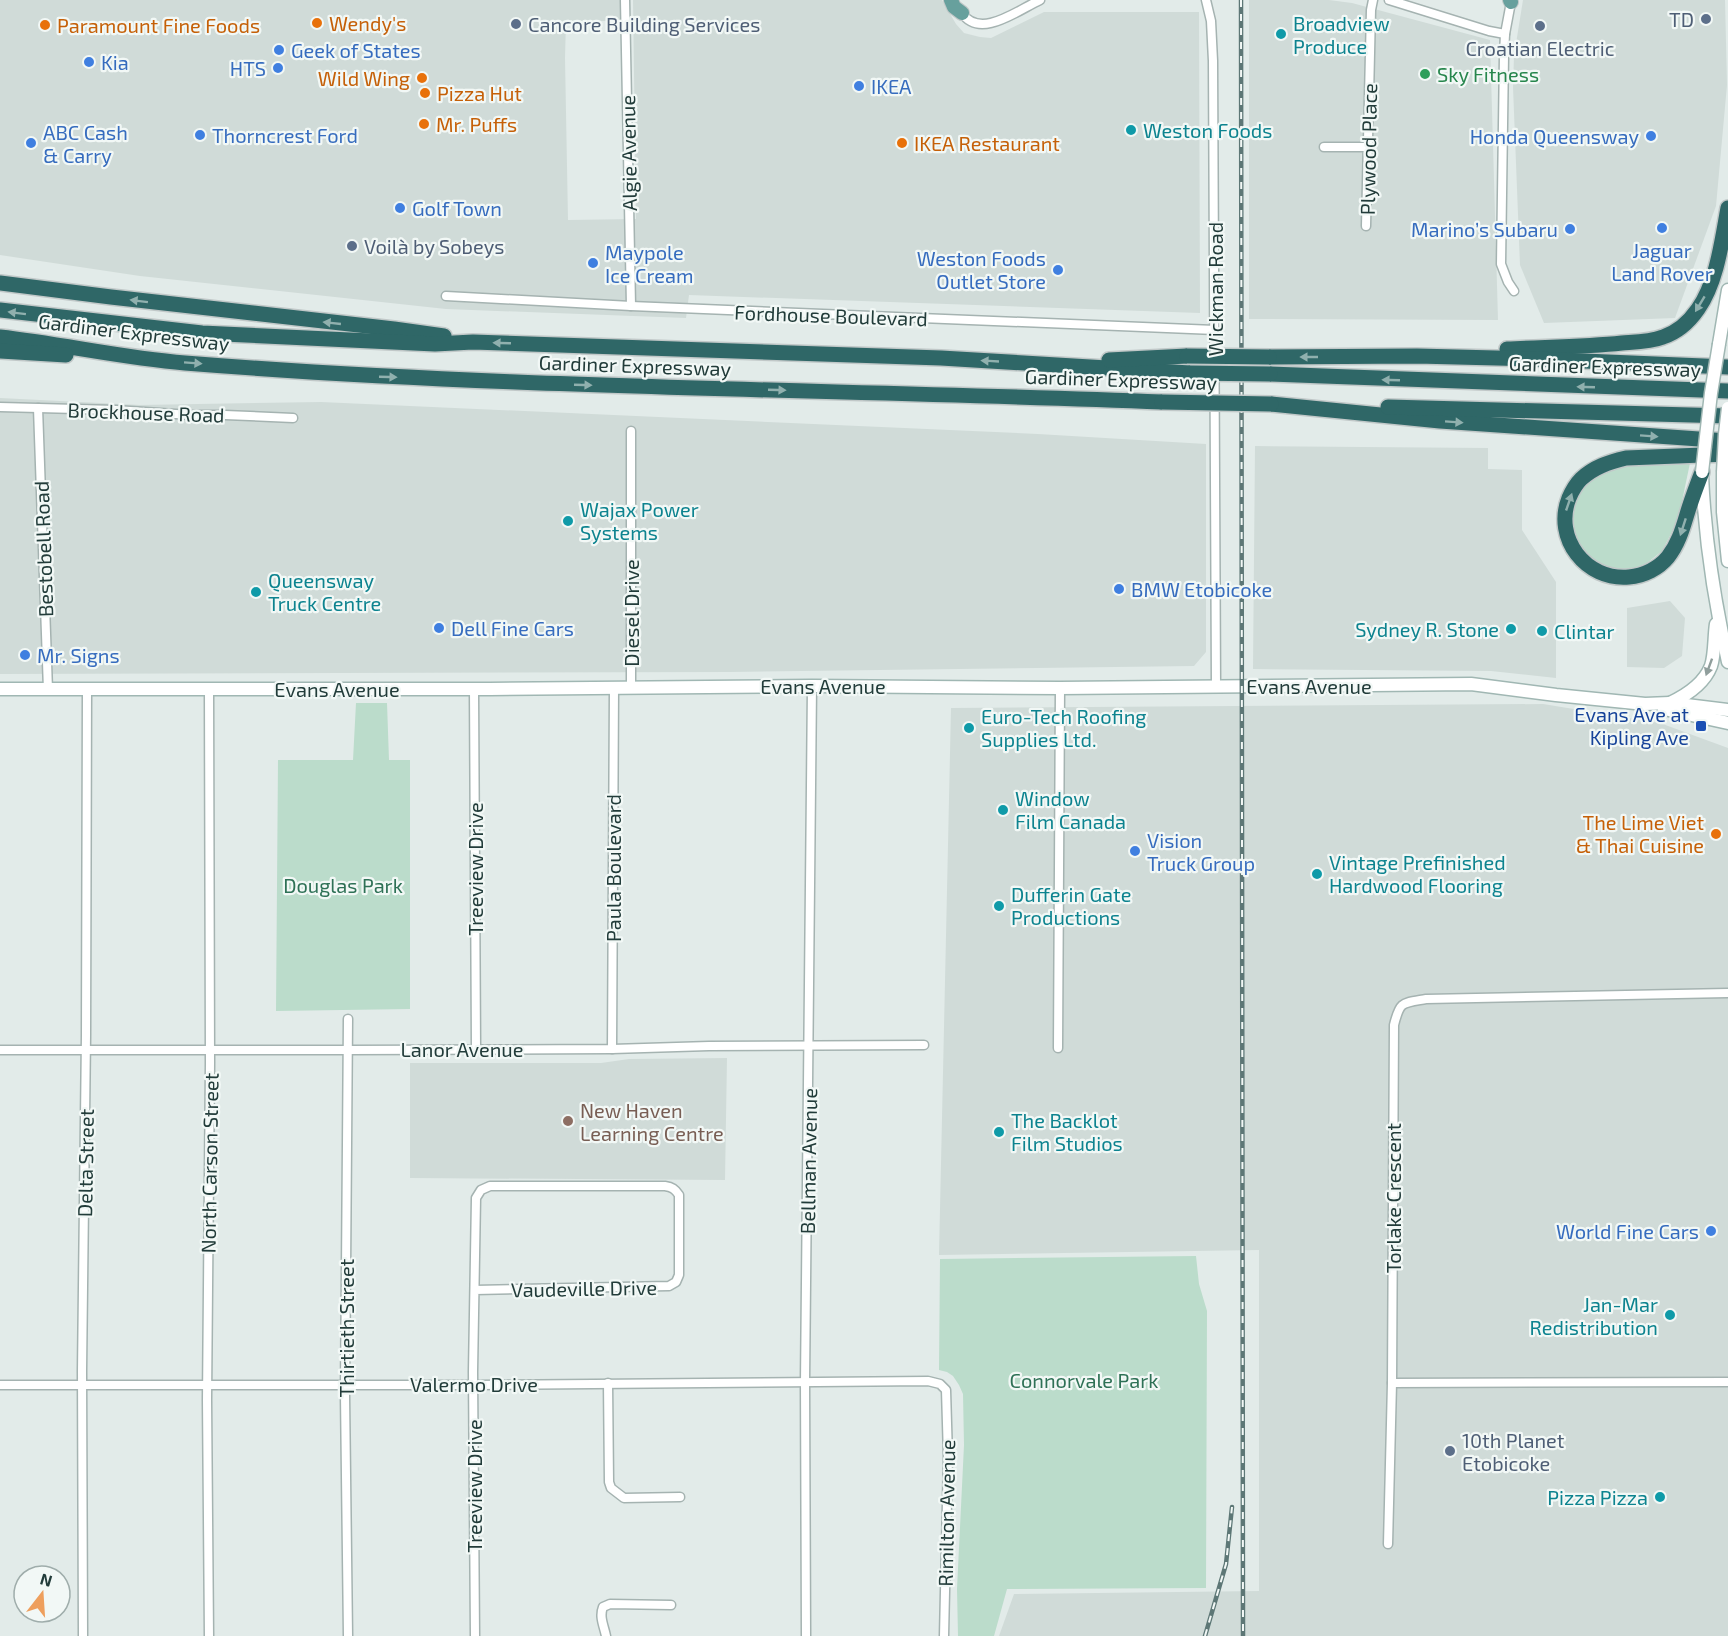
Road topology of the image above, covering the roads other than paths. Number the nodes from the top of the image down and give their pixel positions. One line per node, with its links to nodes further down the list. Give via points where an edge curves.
1 (625, 0): 18 (street, Algie Avenue)
2 (951, 0): 8 (main road, via 954,7)
3 (1040, 0): 8 (street, via 983,25 966,18)
4 (1206, 0): 20 (street, Wickman Road, via 1213,61)
5 (1373, 0): 11 (street, Plywood Place)
6 (1389, 0): 9 (street)
7 (1511, 1): 9 (street)
8 (962, 6)
9 (1505, 34): 16 (street, via 1501,264)
10 (1324, 147): 11 (street)
11 (1369, 147): 13 (street, Plywood Place)
12 (1728, 208): 24 (highway, one-way to 24, via 1706,295 1684,325 1665,337)
13 (1366, 226)
14 (0, 283): 22 (highway, one-way to 14, via 394,329)
15 (1728, 290): 38 (main road, bridge)
16 (1514, 291)
17 (446, 296): 18 (street, Fordhouse Boulevard)
18 (631, 306): 20 (street, Fordhouse Boulevard)
19 (0, 310): 22 (highway, Gardiner Expressway, one-way to 19, via 435,344 202,333)
20 (1215, 330): 43 (street, Wickman Road)
21 (0, 337): 25 (highway, Gardiner Expressway)
22 (473, 342): 26 (highway, Gardiner Expressway, one-way to 22)
23 (0, 351): 25 (highway)
24 (1417, 356): 26 (highway, Gardiner Expressway, one-way to 26, bridge, via 1187,356); 27 (highway, Gardiner Expressway)
25 (135, 358): 29 (highway, Gardiner Expressway, one-way to 29, bridge, via 378,377)
26 (1049, 364): 28 (highway, Gardiner Expressway, one-way to 26, bridge, via 1190,373)
27 (1728, 367)
28 (1728, 391)
29 (1271, 404): 33 (highway, Gardiner Expressway); 36 (highway, Gardiner Expressway, one-way to 36, via 1440,422)
30 (0, 406): 31 (street, Brockhouse Road)
31 (38, 408): 34 (street, Brockhouse Road); 49 (street, Bestobell Road)
32 (1728, 408): 39 (main road, bridge, via 1723,472)
33 (1728, 416)
34 (292, 418)
35 (631, 431): 45 (street, Diesel Drive)
36 (1728, 441)
37 (1728, 454): 38 (highway, one-way to 37, via 1682,531 1660,565 1636,577 1608,576 1593,570 1574,550 1566,532 1566,507 1580,480 1591,471 1626,458)
38 (1702, 472): 40 (main road, via 1707,548)
39 (1728, 561)
40 (1717, 614): 41 (main road); 52 (main road, one-way to 52, via 1712,665 1689,693)
41 (1728, 662)
42 (812, 686): 45 (main road, Evans Avenue); 46 (main road, Evans Avenue); 58 (street, Bellman Avenue)
43 (1216, 686): 46 (main road, Evans Avenue); 53 (main road, Evans Avenue, via 1471,684)
44 (615, 688): 45 (main road, Evans Avenue); 48 (main road, Evans Avenue); 60 (street, Paula Boulevard)
45 (631, 688)
46 (1060, 688): 61 (street)
47 (0, 689): 49 (main road, Evans Avenue)
48 (474, 689): 51 (main road, Evans Avenue); 63 (street, Treeview Drive)
49 (48, 690): 50 (main road, Evans Avenue)
50 (87, 690): 51 (main road, Evans Avenue); 65 (street, Delta Street)
51 (209, 690): 62 (street, North Carson Street)
52 (1670, 703): 53 (main road, Evans Avenue); 54 (main road, Evans Avenue)
53 (1645, 704): 55 (main road, Evans Avenue)
54 (1728, 710)
55 (1728, 723)
56 (1728, 993): 72 (street, Torlake Crescent, via 1426,999 1398,1009 1394,1025)
57 (348, 1019): 66 (street, Thirtieth Street)
58 (809, 1045): 59 (street, Lanor Avenue); 60 (street, Lanor Avenue); 69 (street, Bellman Avenue)
59 (924, 1045)
60 (612, 1048): 63 (street, Lanor Avenue)
61 (1058, 1048)
62 (209, 1049): 65 (street, Lanor Avenue); 66 (street, Lanor Avenue); 76 (street, North Carson Street)
63 (476, 1049): 66 (street, Lanor Avenue)
64 (0, 1050): 65 (street, Lanor Avenue)
65 (86, 1050): 77 (street, Delta Street)
66 (348, 1050): 73 (street, Thirtieth Street)
67 (478, 1193): 68 (street, Treeview Drive); 68 (street, Vaudeville Drive, via 490,1186 671,1187 679,1195 679,1275 669,1286)
68 (475, 1290): 74 (street, Treeview Drive)
69 (805, 1382): 71 (street, Valermo Drive); 78 (street, Valermo Drive, via 928,1381); 87 (street, Bellman Avenue)
70 (1728, 1382): 72 (street)
71 (608, 1383): 74 (street, Valermo Drive); 79 (street, via 611,1488 624,1498)
72 (1392, 1383): 80 (street)
73 (345, 1384): 74 (street, Valermo Drive); 76 (street, Valermo Drive); 84 (street, Thirtieth Street)
74 (474, 1384): 85 (street, Treeview Drive)
75 (0, 1385): 77 (street, Valermo Drive)
76 (207, 1385): 77 (street, Valermo Drive); 83 (street, North Carson Street)
77 (82, 1386): 82 (street, Delta Street)
78 (946, 1390): 88 (street, Rimilton Avenue)
79 (680, 1497)
80 (1388, 1544)
81 (671, 1605): 86 (street, via 603,1607)
82 (83, 1636)
83 (209, 1636)
84 (348, 1636)
85 (475, 1636)
86 (606, 1636)
87 (806, 1636)
88 (944, 1636)

